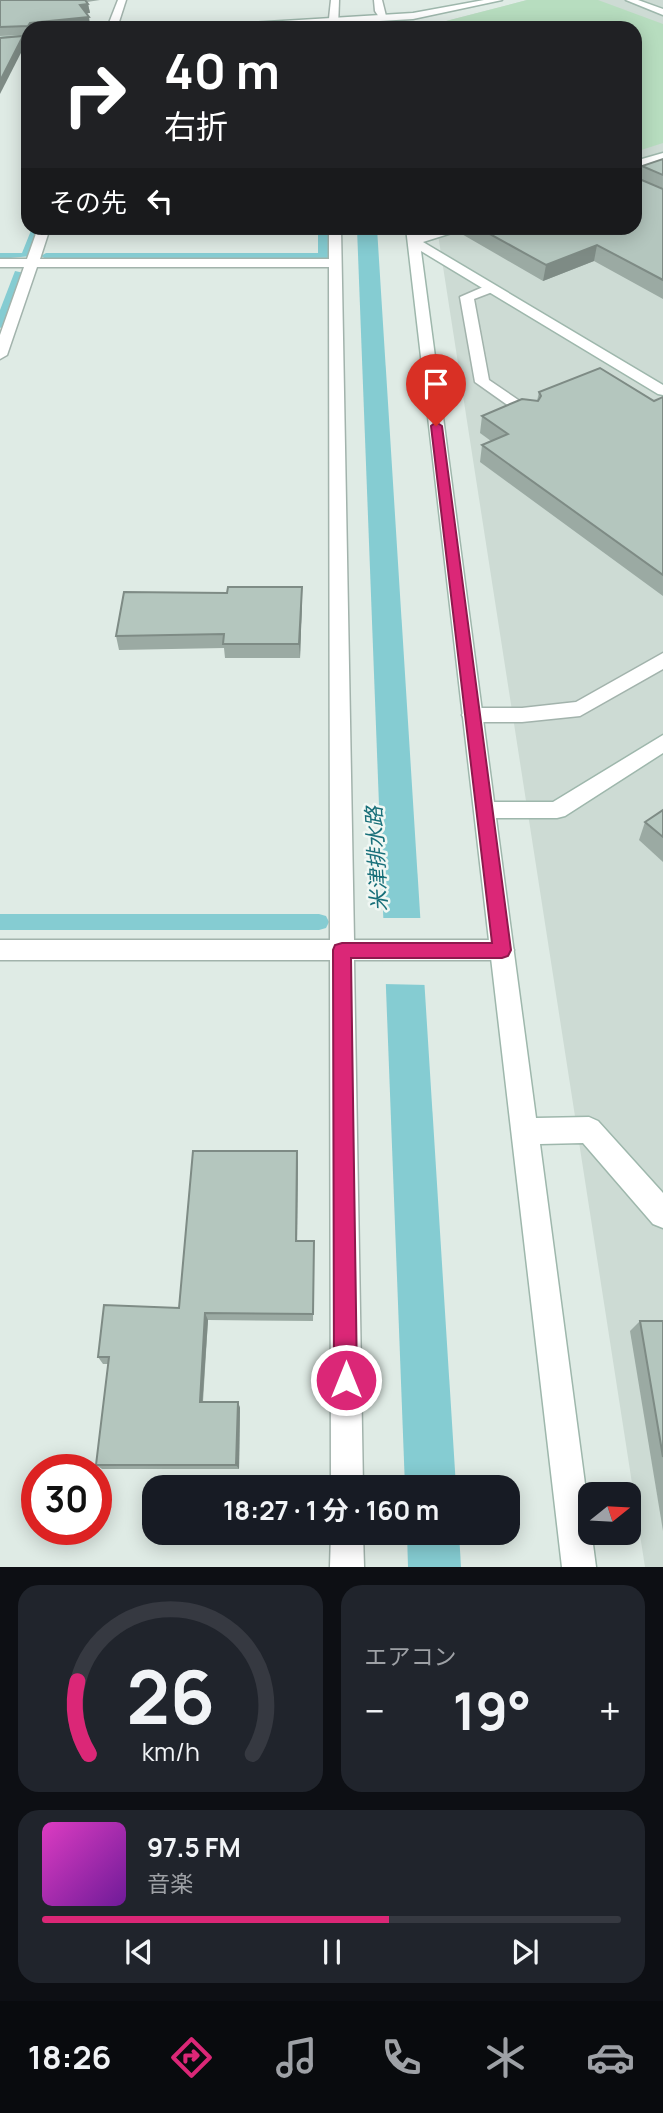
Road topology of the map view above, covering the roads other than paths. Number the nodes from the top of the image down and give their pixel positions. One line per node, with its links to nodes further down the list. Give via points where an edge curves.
1 (122, 0): 8 (street)
2 (335, 0): 9 (street)
3 (378, 0): 7 (street)
4 (498, 0): 7 (street)
5 (630, 0): 6 (street)
6 (663, 12)
7 (380, 18): 10 (street); 11 (street)
8 (114, 21)
9 (335, 21)
10 (353, 21)
11 (383, 21)
12 (21, 40): 13 (street)
13 (0, 41)
14 (663, 156): 15 (street)
15 (642, 163)
16 (42, 235): 21 (street)
17 (335, 235): 22 (street)
18 (413, 235): 28 (street)
19 (414, 235): 23 (street)
20 (0, 263): 21 (street)
21 (32, 263): 22 (street); 24 (street)
22 (335, 263): 32 (street)
23 (490, 288): 25 (street); 26 (street, via 467,297 482,382)
24 (0, 355)
25 (663, 391)
26 (528, 412)
27 (663, 660): 28 (street, via 580,709)
28 (472, 715): 30 (street)
29 (663, 743): 30 (street, via 557,810)
30 (485, 810): 33 (street)
31 (0, 950): 32 (street)
32 (342, 950): 33 (street); 36 (street)
33 (502, 950): 34 (street)
34 (525, 1130): 35 (street, via 589,1130); 39 (street)
35 (663, 1214)
36 (347, 1475)
37 (347, 1545): 38 (street)
38 (347, 1567)
39 (579, 1567)

